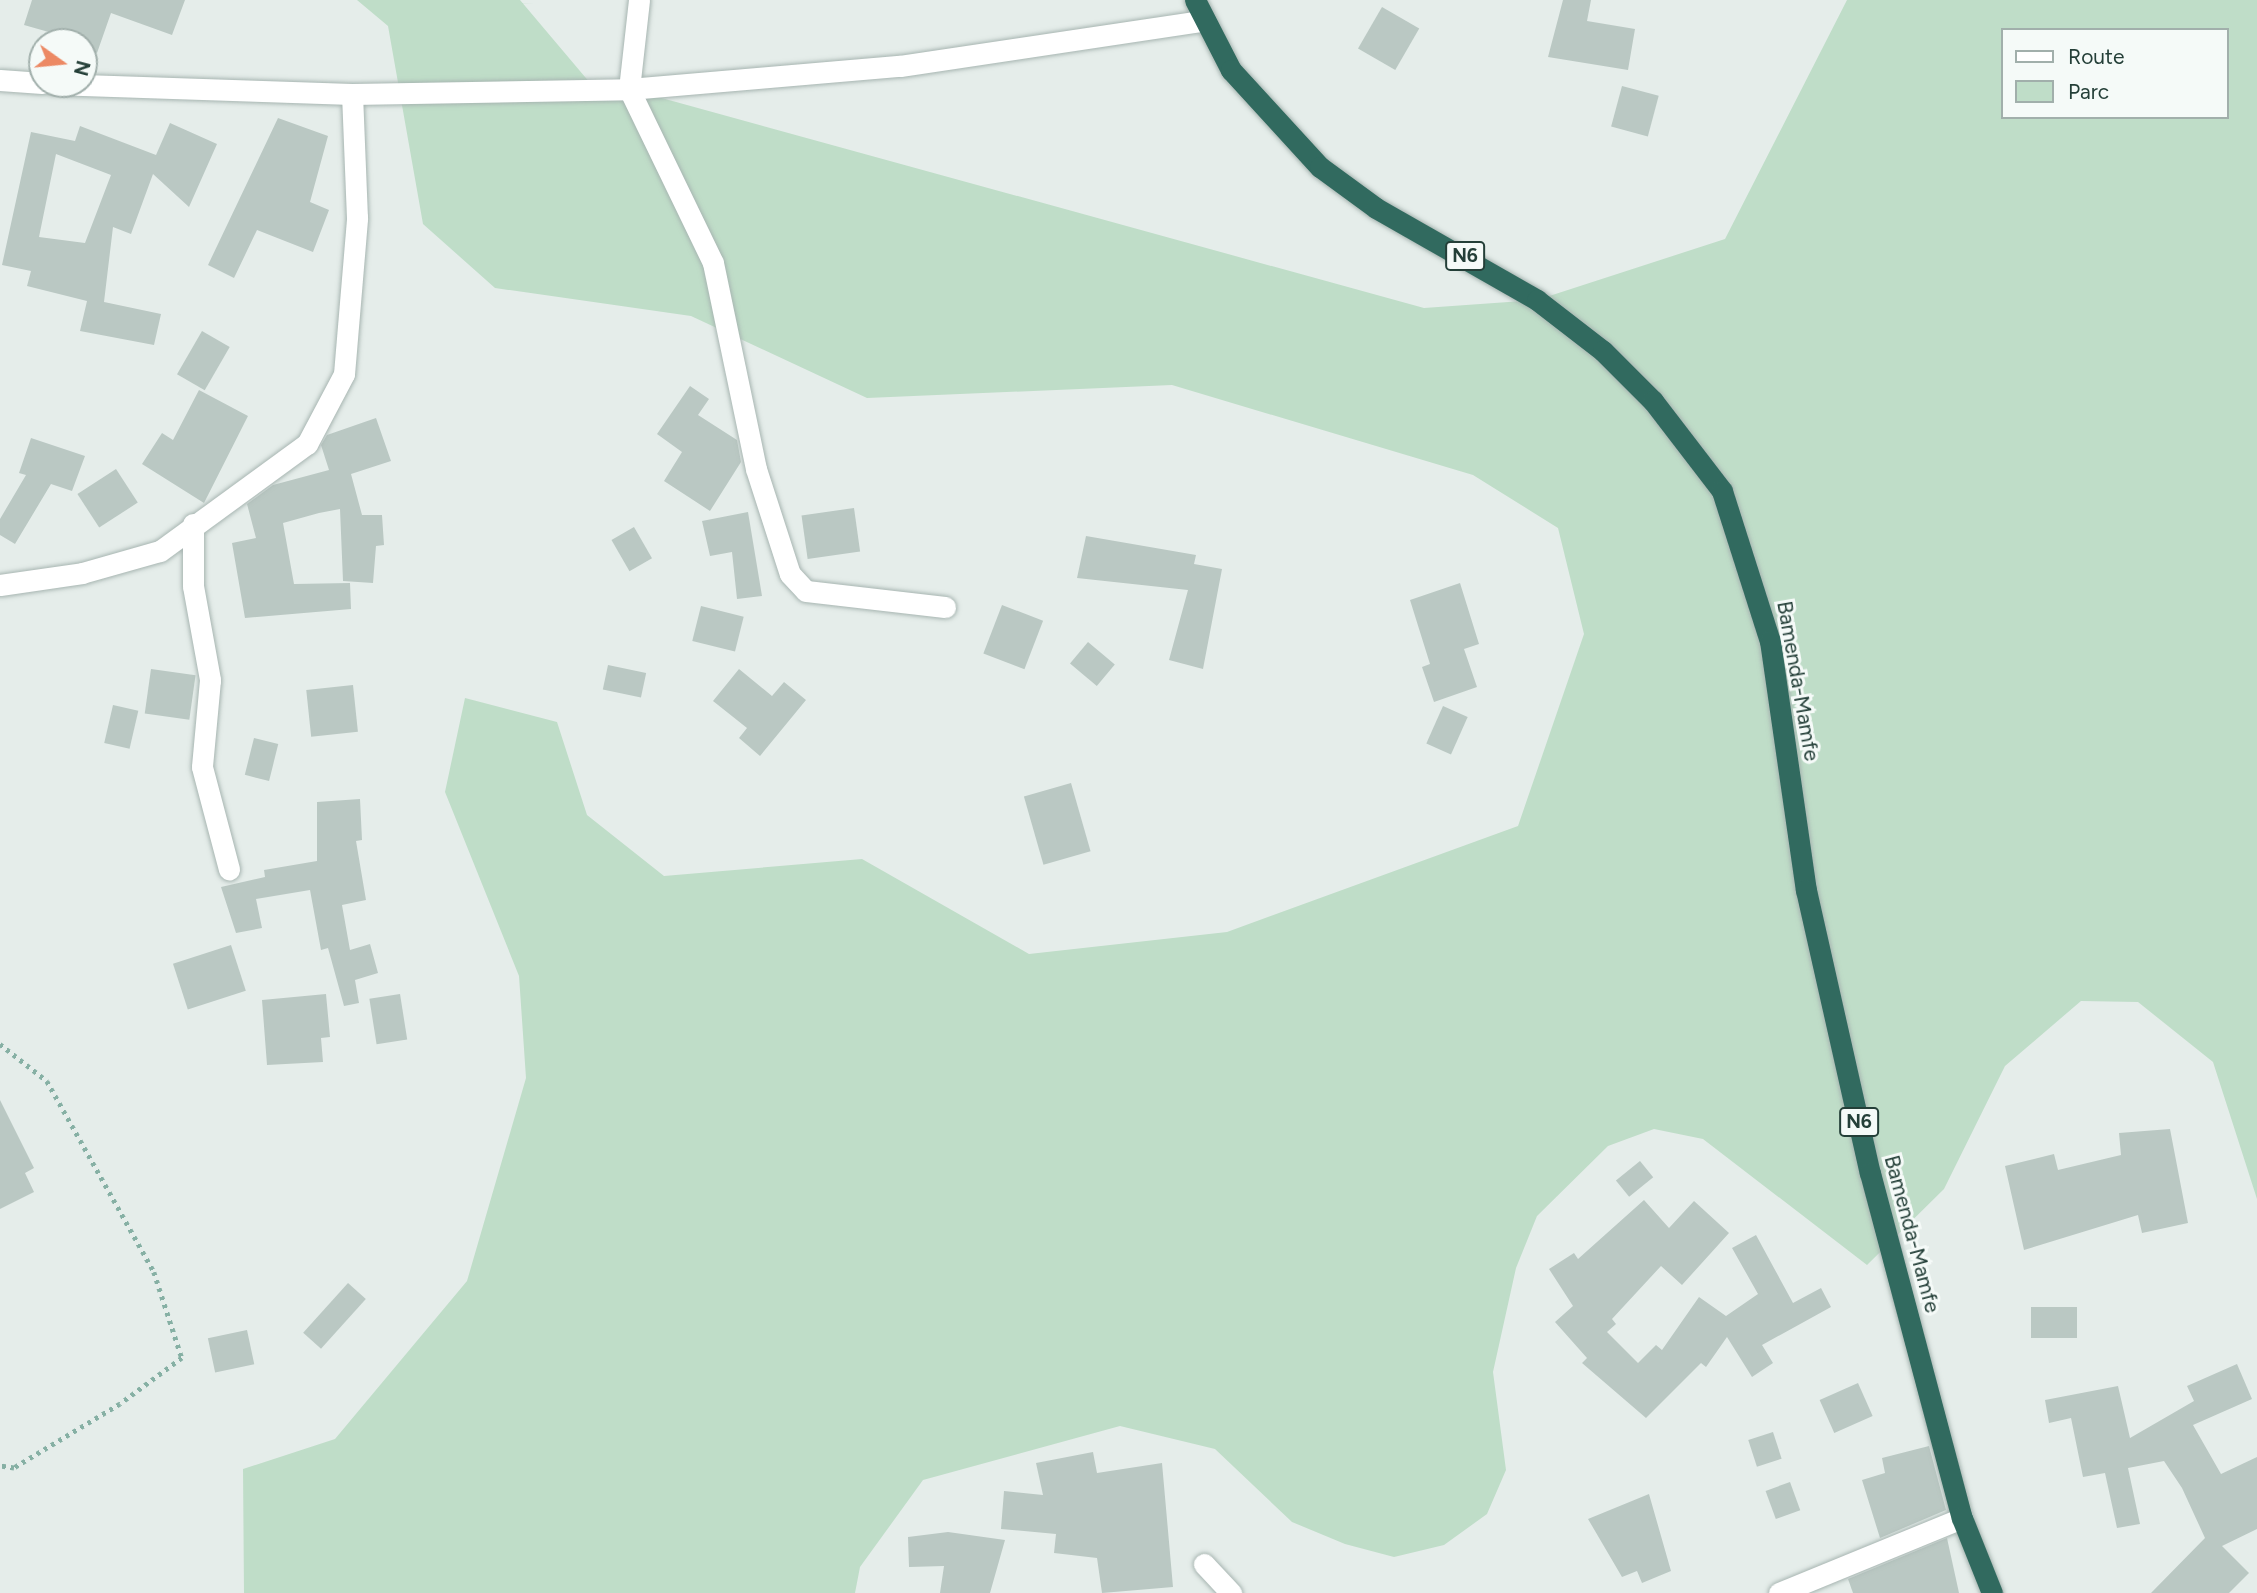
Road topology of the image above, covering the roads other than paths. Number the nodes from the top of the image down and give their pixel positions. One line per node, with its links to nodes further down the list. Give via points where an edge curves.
1 (639, 0): 7 (street)
2 (1195, 0): 3 (highway, Bamenda-Mamfe / N6)
3 (1202, 21): 7 (street, via 900,66); 13 (highway, Bamenda-Mamfe / N6, via 1270,120 1320,167 1376,208 1537,300 1603,351 1660,410 1722,491 1735,518 1770,642 1806,890 1870,1172)
4 (0, 80): 5 (street)
5 (28, 82)
6 (98, 86): 8 (street)
7 (629, 89): 8 (street); 11 (street, via 713,263 756,469 790,574 806,591)
8 (352, 94): 9 (street, via 357,218 344,374 307,444 240,498)
9 (192, 524): 10 (street, via 160,551 82,573); 12 (street, via 193,586 210,680 202,767)
10 (0, 585)
11 (945, 607)
12 (229, 869)
13 (1962, 1518): 16 (street); 17 (highway, Bamenda-Mamfe / N6)
14 (1204, 1564): 15 (street)
15 (1231, 1593)
16 (1779, 1593)
17 (1992, 1593)

